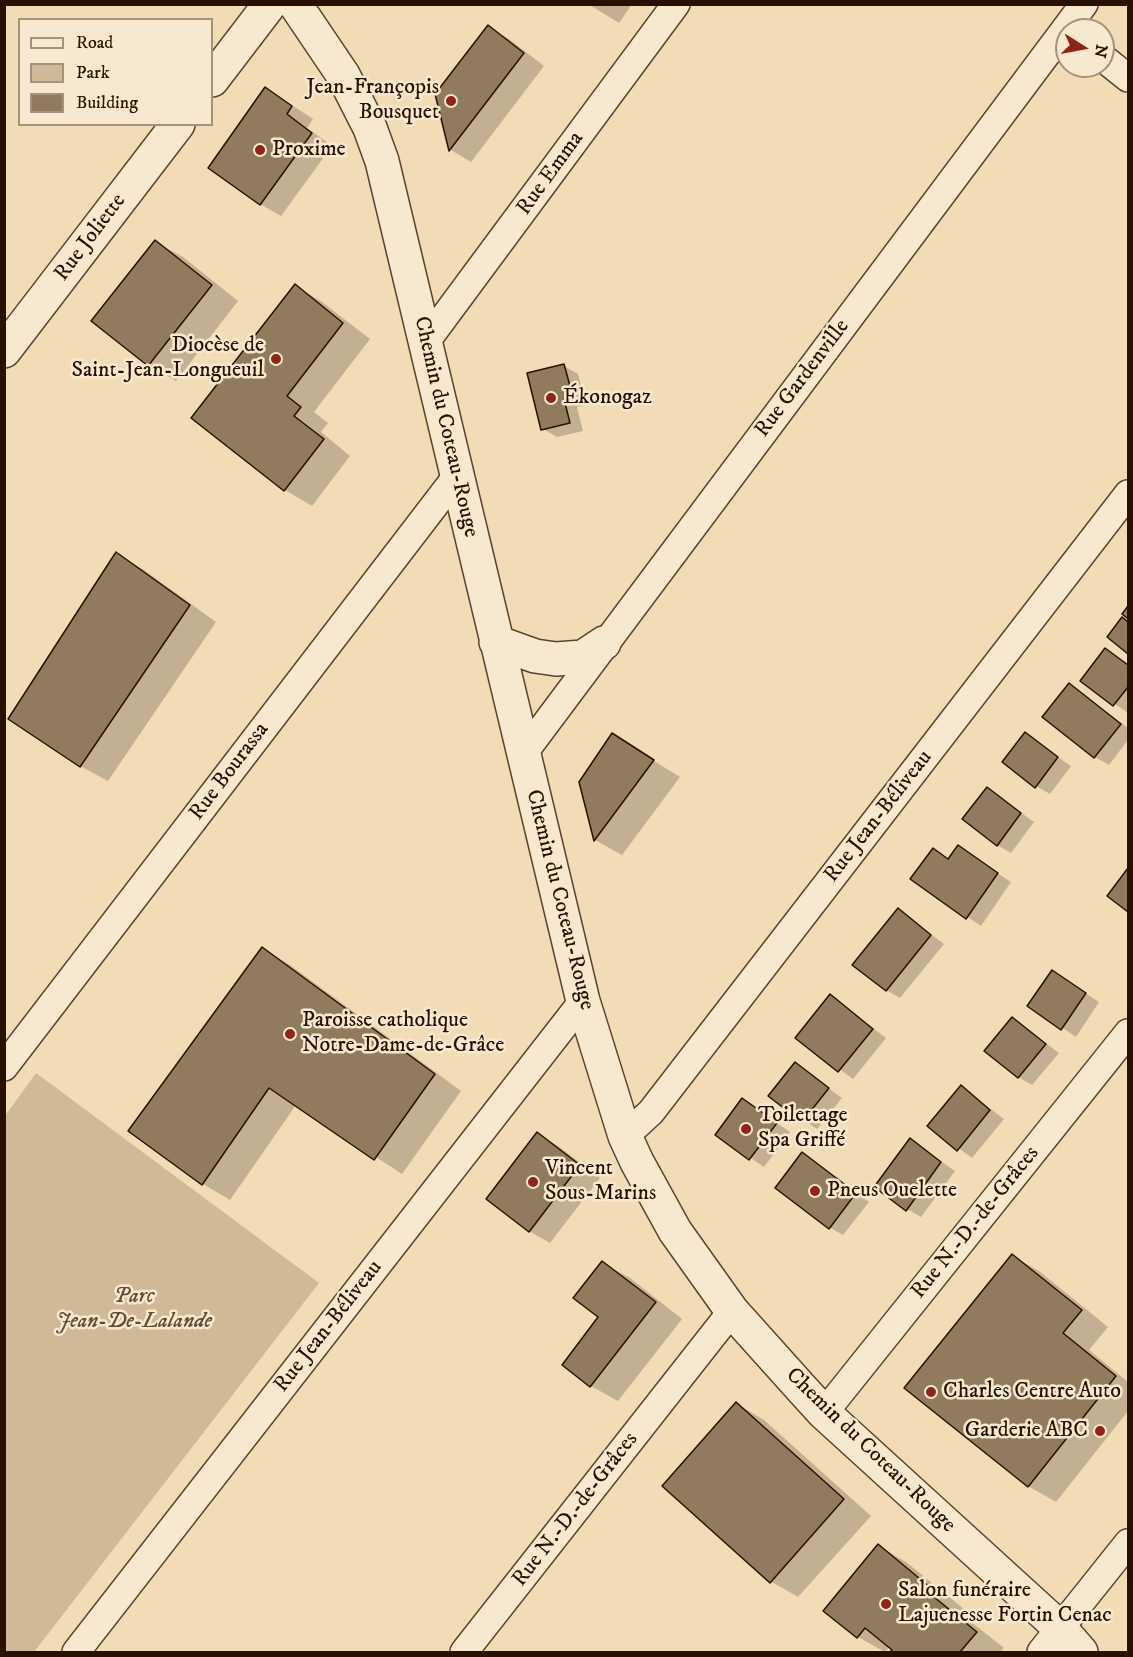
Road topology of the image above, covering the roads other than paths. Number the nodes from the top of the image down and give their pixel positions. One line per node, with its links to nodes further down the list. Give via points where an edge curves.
1 (270, 4): 9 (street)
2 (295, 4): 11 (street, Chemin du Coteau-Rouge, via 343,75 370,128 394,207)
3 (676, 4): 11 (street, Rue Emma)
4 (1084, 4): 5 (street, Rue Gardenville)
5 (1074, 18)
6 (1055, 45): 16 (street, Rue Gardenville)
7 (1115, 68): 8 (street)
8 (1128, 78)
9 (213, 79)
10 (176, 126): 12 (street, Rue Joliette)
11 (425, 343): 13 (street, Chemin du Coteau-Rouge)
12 (4, 351)
13 (457, 476): 15 (street, Chemin du Coteau-Rouge); 20 (street, Rue Bourassa)
14 (1128, 494): 21 (street, Rue Jean-Béliveau, via 651,1112)
15 (496, 642): 16 (street, via 556,659 583,657); 17 (street, Chemin du Coteau-Rouge)
16 (604, 643): 17 (street, Rue Gardenville)
17 (523, 754): 18 (street, Chemin du Coteau-Rouge)
18 (583, 1002): 21 (street, Chemin du Coteau-Rouge); 26 (street, Rue Jean-Béliveau)
19 (1128, 1033): 23 (street, Rue N.-D.-de-Grâces)
20 (4, 1067)
21 (625, 1136): 22 (street, Chemin du Coteau-Rouge, via 675,1231)
22 (732, 1311): 23 (street, Chemin du Coteau-Rouge); 27 (street, Rue N.-D.-de-Grâces)
23 (824, 1413): 25 (street, Chemin du Coteau-Rouge)
24 (1128, 1543): 25 (street)
25 (1050, 1640): 28 (street, Chemin du Coteau-Rouge)
26 (76, 1653)
27 (464, 1653)
28 (1081, 1653)

